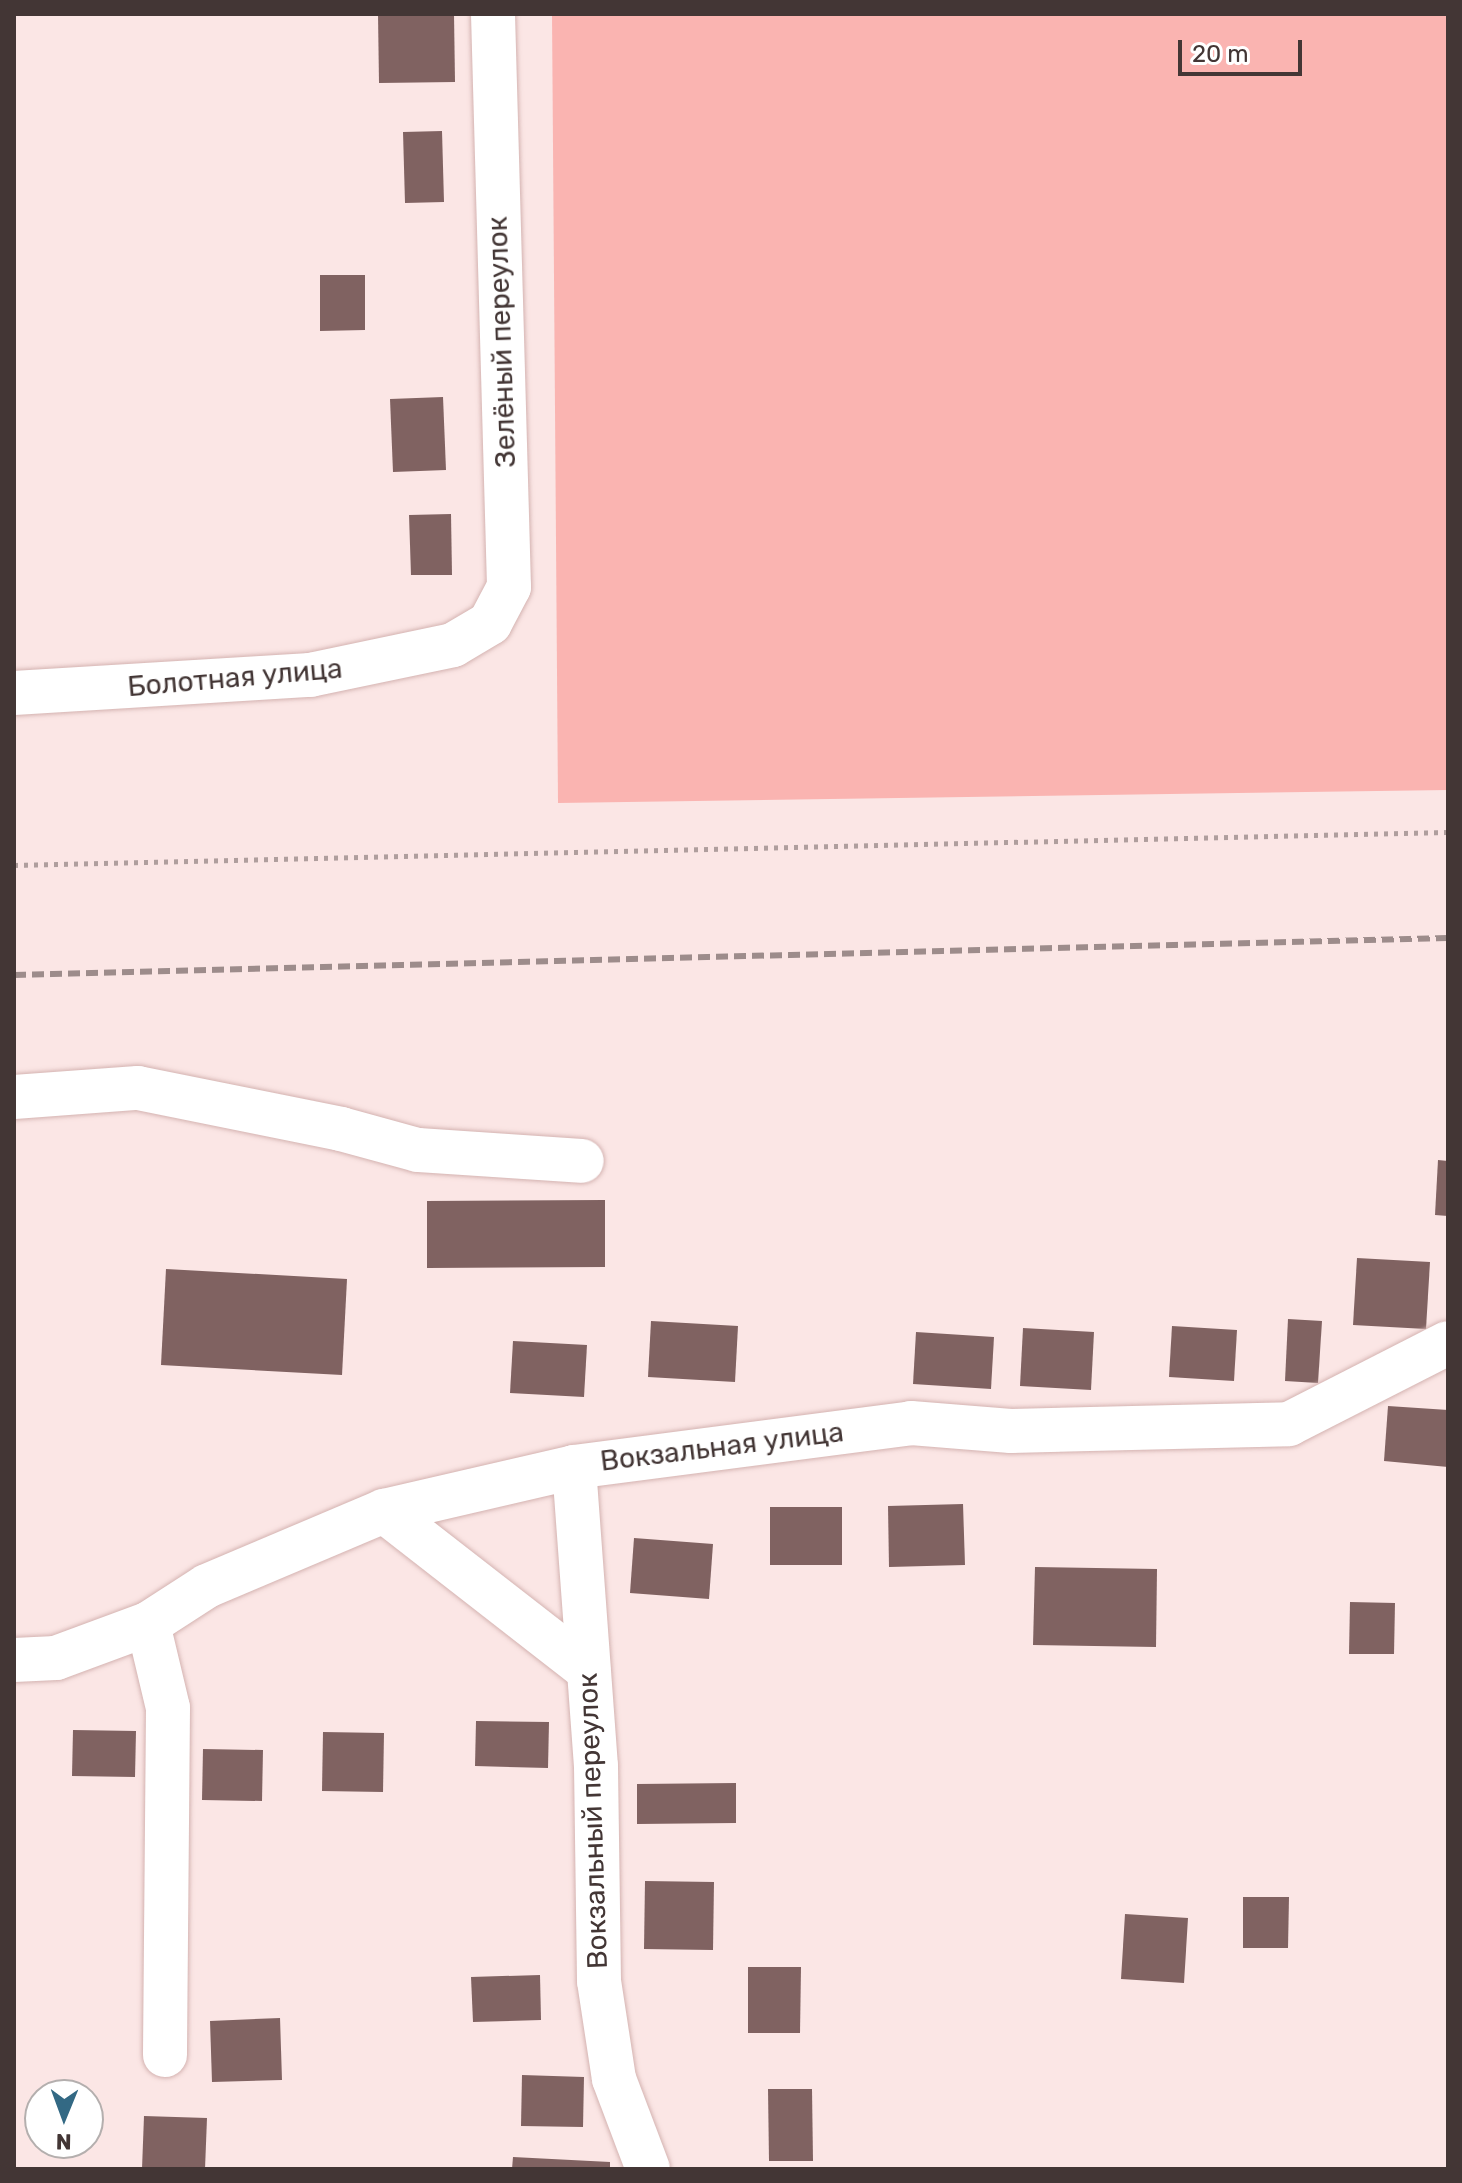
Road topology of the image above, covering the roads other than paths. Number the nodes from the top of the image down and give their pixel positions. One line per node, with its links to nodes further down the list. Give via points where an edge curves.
1 (493, 14): 2 (street, Зелёный переулок, via 509,587 490,623)
2 (453, 645): 3 (street, Болотная улица, via 310,675)
3 (14, 693)
4 (14, 1097): 5 (street, via 138,1088 418,1150)
5 (582, 1161)
6 (1448, 1343): 7 (street, Вокзальная улица, via 1289,1424 1011,1431 911,1423)
7 (574, 1467): 8 (street, Вокзальная улица); 11 (street, Вокзальный переулок)
8 (384, 1511): 9 (street, Вокзальная улица, via 207,1586); 11 (street)
9 (148, 1624): 10 (street, Вокзальная улица, via 56,1658); 12 (street, via 168,1708)
10 (14, 1660)
11 (588, 1670): 13 (street, Вокзальный переулок, via 596,1766 599,1981 614,2079)
12 (165, 2055)
13 (648, 2169)

